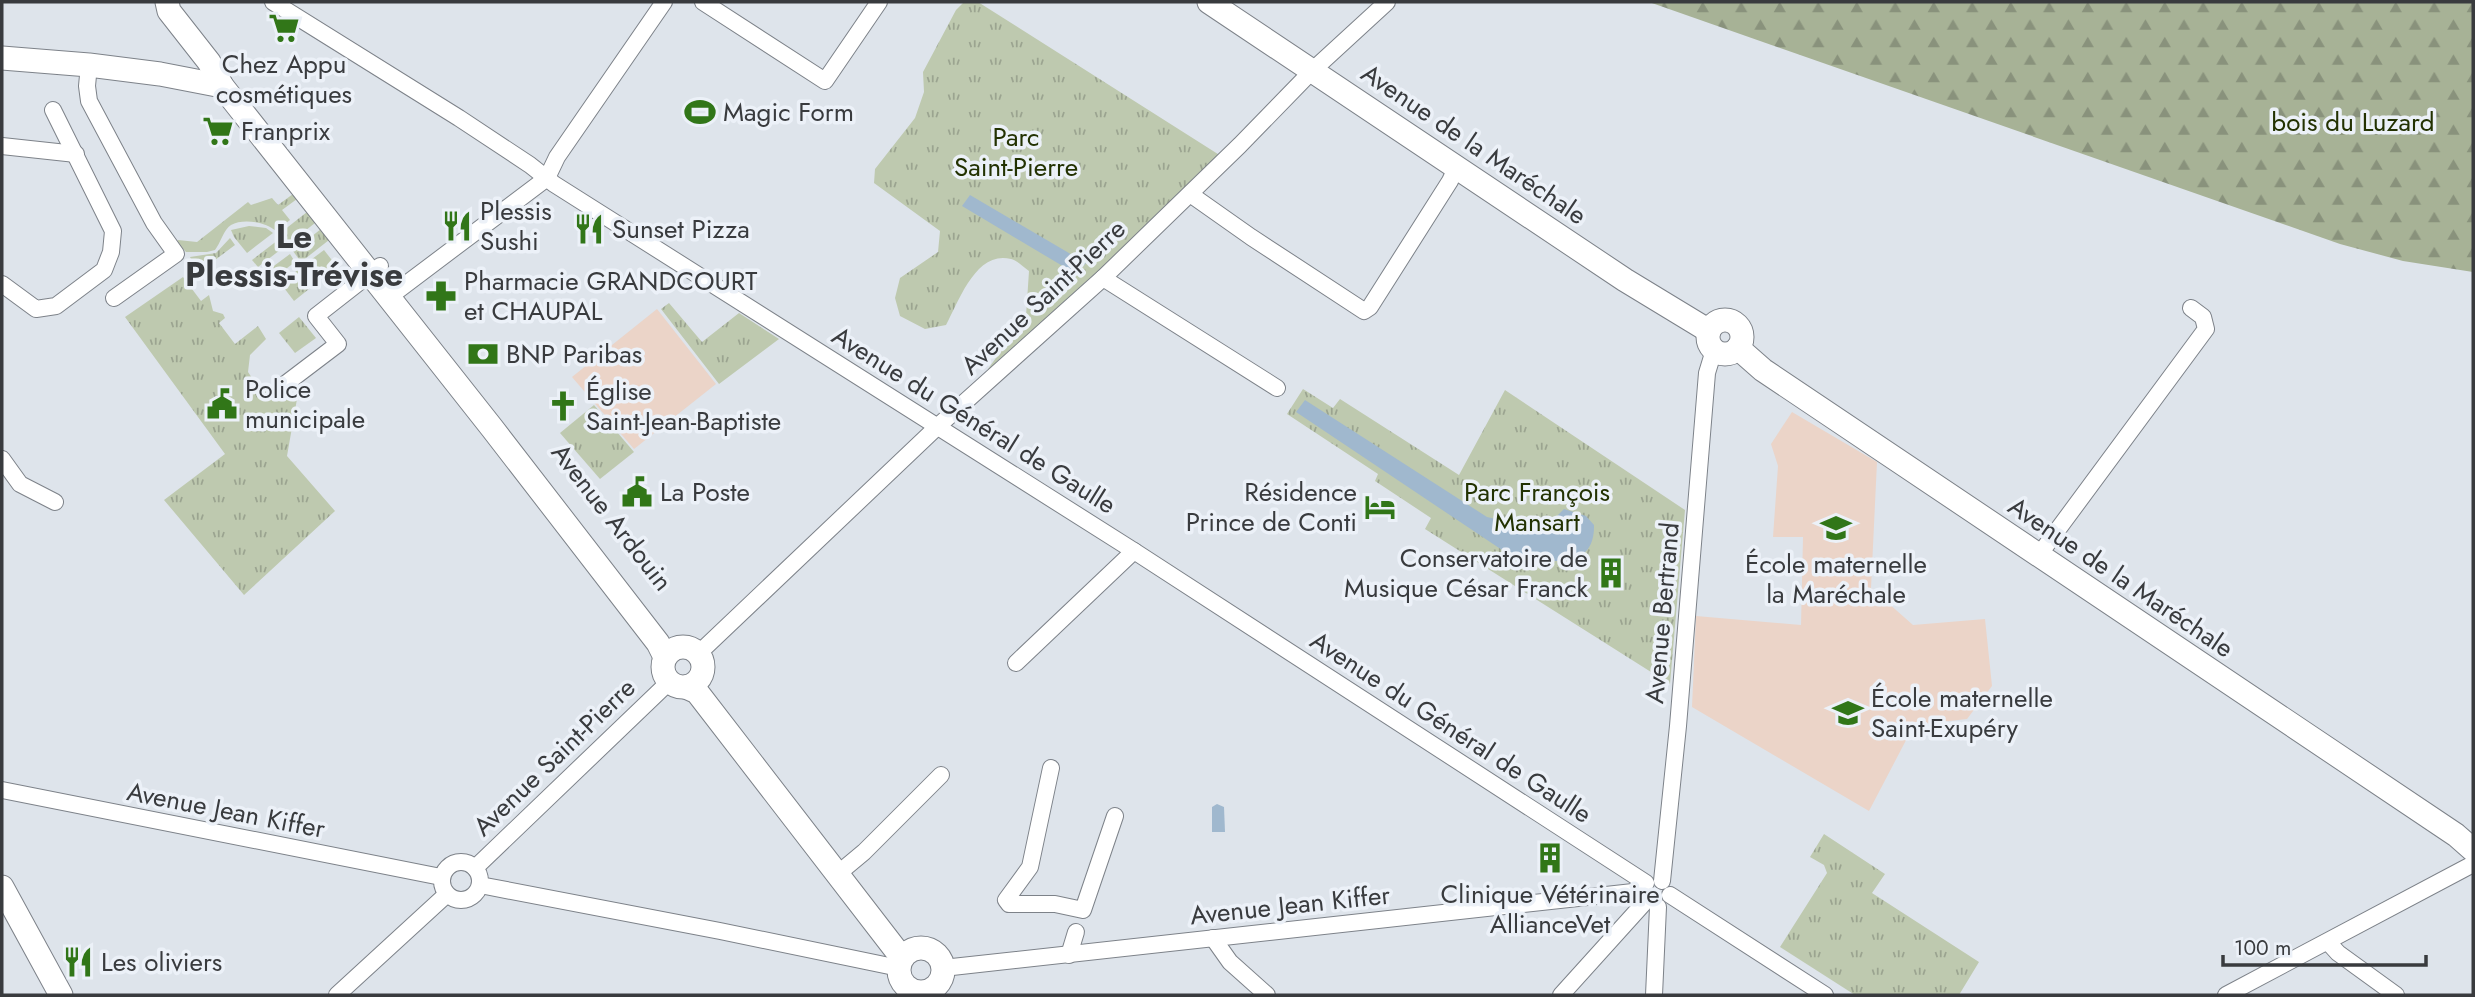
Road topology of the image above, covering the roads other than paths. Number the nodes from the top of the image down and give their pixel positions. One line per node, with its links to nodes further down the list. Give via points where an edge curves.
1 (167, 2): 9 (street, Avenue Ardouin, via 169,11)
2 (273, 2): 18 (street, Avenue du Général de Gaulle)
3 (664, 2): 18 (street)
4 (703, 2): 5 (street, via 825,81)
5 (879, 2)
6 (1209, 2): 11 (street, Avenue de la Maréchale)
7 (1387, 2): 11 (street, Avenue Saint-Pierre)
8 (2, 58): 10 (street)
9 (209, 62): 12 (street); 13 (street, Avenue Ardouin); 20 (street, Avenue Ardouin, via 246,94)
10 (89, 65): 12 (street); 24 (street, via 89,101 154,223 176,254)
11 (1314, 70): 17 (street, Avenue de la Maréchale); 19 (street, Avenue Saint-Pierre)
12 (160, 74): 13 (street)
13 (222, 86): 20 (street, Avenue Ardouin)
14 (53, 110): 16 (street)
15 (2, 146): 16 (street)
16 (76, 154): 22 (street, via 113,231 104,270 56,306 36,309)
17 (1456, 168): 19 (street, via 1364,311); 26 (street, Avenue de la Maréchale)
18 (547, 178): 23 (street); 30 (street, Avenue du Général de Gaulle)
19 (1190, 194): 21 (street, Avenue Saint-Pierre)
20 (375, 270): 23 (street, Avenue Ardouin); 28 (street, via 316,316 338,344)
21 (1102, 278): 29 (street); 30 (street, Avenue Saint-Pierre)
22 (2, 284)
23 (394, 293): 36 (street, Avenue Ardouin, via 658,643)
24 (114, 298)
25 (2191, 308): 34 (street, via 2203,317 2206,328)
26 (1711, 341): 27 (street, via 1724,354); 27 (street, via 1718,321 1733,322 1742,334); 48 (street, Avenue Bertrand, via 1677,735)
27 (1738, 348): 34 (street, Avenue de la Maréchale, via 1763,370)
28 (284, 385)
29 (1277, 388)
30 (937, 427): 33 (street, Avenue du Général de Gaulle); 36 (street, Avenue Saint-Pierre)
31 (2, 459): 32 (street, via 20,484)
32 (55, 502)
33 (1134, 551): 35 (street); 48 (street, Avenue du Général de Gaulle)
34 (2039, 555): 41 (street, Avenue de la Maréchale)
35 (1016, 663)
36 (683, 667): 43 (street, Avenue Ardouin, via 709,691); 44 (street, Avenue Saint-Pierre); 54 (street, Avenue Ardouin, via 697,692)
37 (1051, 768): 40 (street, via 1030,867 1009,893 1009,904 1055,904 1083,910)
38 (941, 775): 43 (street)
39 (2, 790): 45 (street, Avenue Jean Kiffer)
40 (1115, 816)
41 (2473, 850): 42 (street)
42 (2473, 862): 52 (street)
43 (846, 867): 54 (street, Avenue Ardouin)
44 (475, 868): 45 (street, via 454,863); 46 (street)
45 (441, 877): 49 (street)
46 (480, 885): 49 (street, via 473,897 464,901); 54 (street, via 720,931)
47 (2, 887): 56 (street)
48 (1654, 893): 51 (street, Avenue Jean Kiffer); 59 (street); 60 (street, Avenue Bertrand); 61 (street, Avenue du Général de Gaulle)
49 (446, 895): 57 (street)
50 (1076, 932): 53 (street)
51 (1213, 938): 53 (street, Avenue Jean Kiffer); 58 (street, via 1230,962)
52 (2328, 942): 62 (street); 63 (street)
53 (1069, 955): 55 (street, Avenue Jean Kiffer)
54 (904, 959): 55 (street, via 925,948 932,951 941,961); 55 (street, via 902,981 912,990 925,992)
55 (941, 983)
56 (61, 995)
57 (337, 995)
58 (1267, 995)
59 (1561, 995)
60 (1654, 995)
61 (1825, 995)
62 (2227, 995)
63 (2396, 995)

